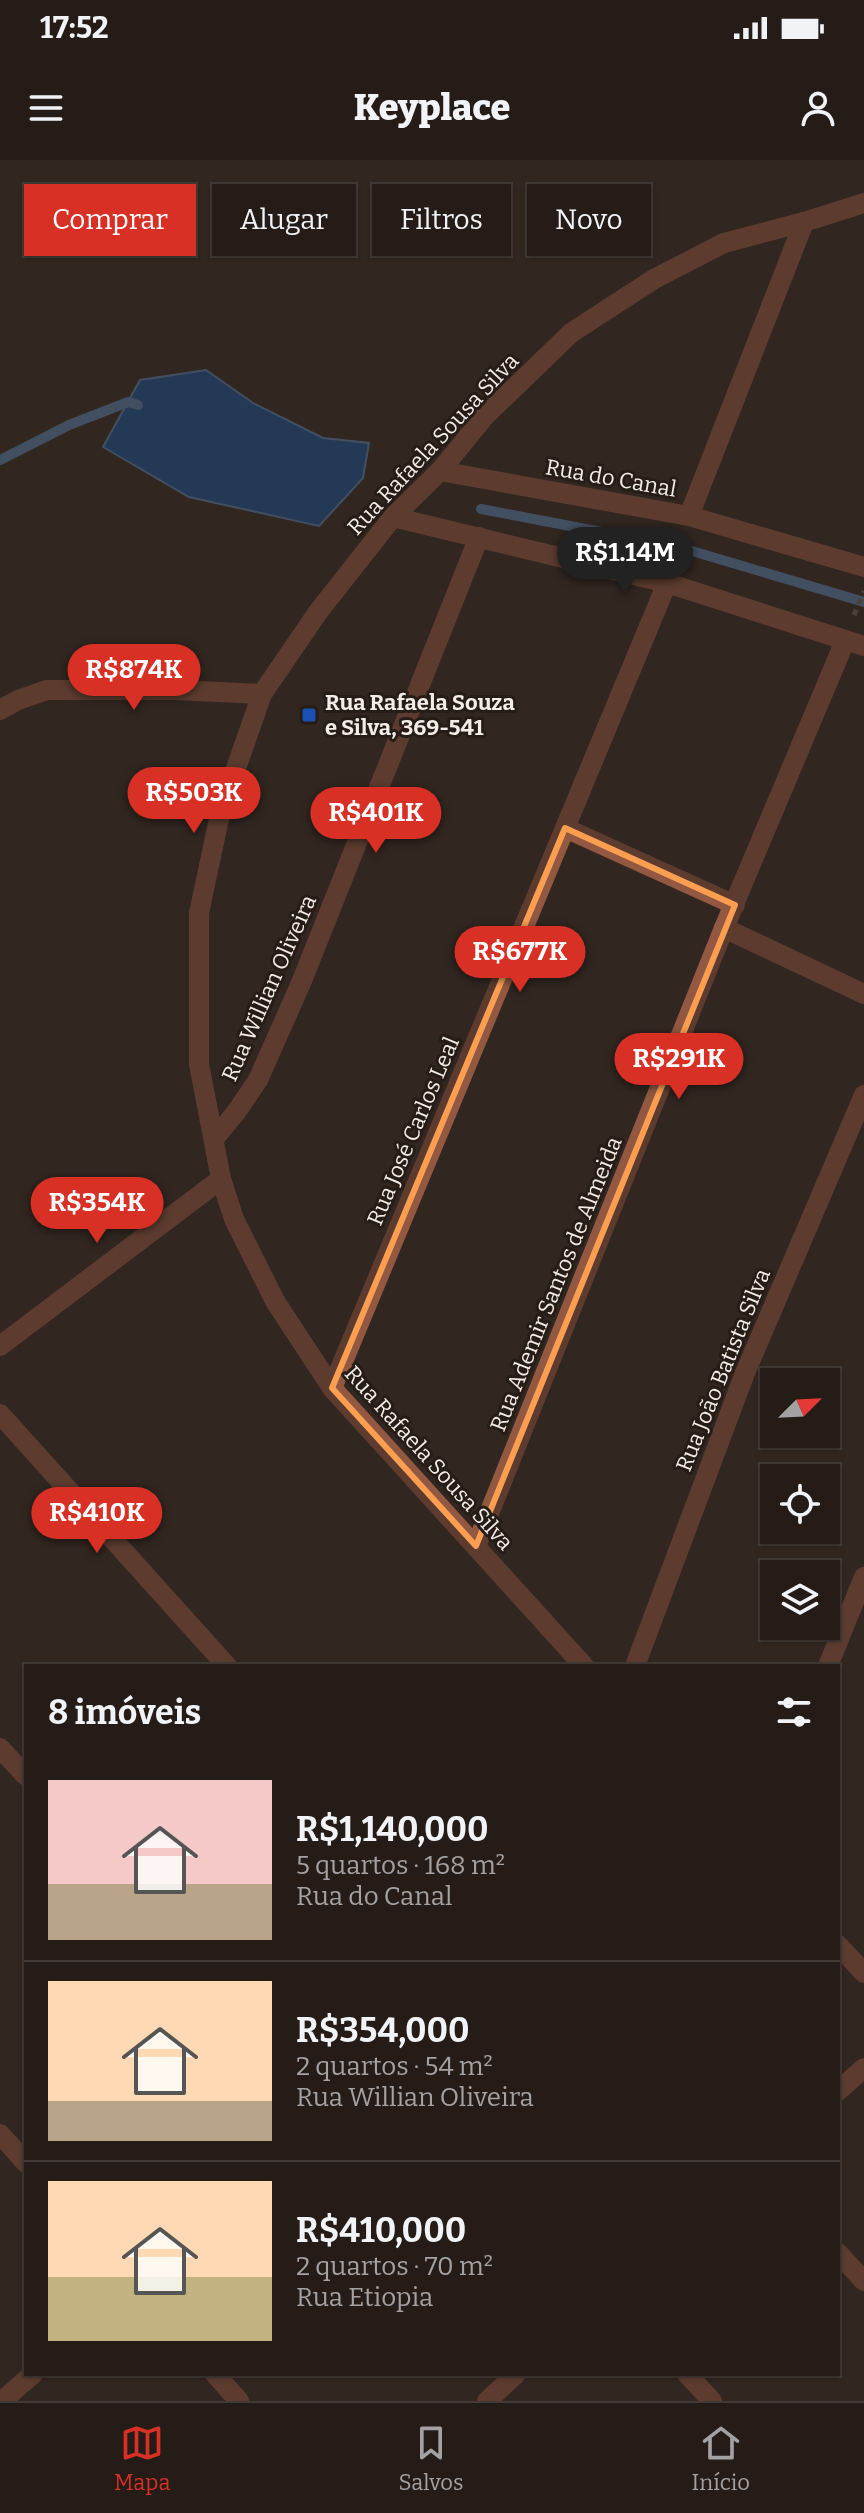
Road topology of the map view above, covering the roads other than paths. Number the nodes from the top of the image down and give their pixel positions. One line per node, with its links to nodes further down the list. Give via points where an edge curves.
1 (864, 203): 2 (street, Rua Rafaela Sousa Silva)
2 (804, 222): 3 (street, Rua Rafaela Sousa Silva, via 724,243 654,279 571,333 485,416); 4 (street)
3 (440, 471): 4 (street, Rua do Canal); 5 (street, Rua Rafaela Sousa Silva)
4 (689, 516): 7 (street, Rua do Canal)
5 (393, 517): 6 (street); 10 (street, Rua Rafaela Sousa Silva)
6 (479, 537): 8 (street); 17 (street, Rua Willian Oliveira, via 301,983 258,1080)
7 (864, 567)
8 (667, 583): 9 (street); 12 (street, Rua José Carlos Leal)
9 (854, 643): 13 (street, Rua Ademir Santos de Almeida)
10 (262, 694): 11 (street, via 47,690); 17 (street, Rua Rafaela Sousa Silva, via 220,814 199,913 199,1064)
11 (0, 710)
12 (565, 828): 13 (street); 20 (street, Rua José Carlos Leal)
13 (735, 905): 14 (street, Rua Ademir Santos de Almeida)
14 (724, 928): 15 (street); 22 (street, Rua Ademir Santos de Almeida)
15 (864, 994)
16 (864, 1095): 26 (street, Rua João Batista Silva, via 745,1373)
17 (214, 1139): 18 (street, Rua Rafaela Sousa Silva)
18 (221, 1179): 19 (street); 20 (street, Rua Rafaela Sousa Silva, via 234,1219 275,1301)
19 (0, 1346)
20 (332, 1388): 22 (street, Rua Rafaela Sousa Silva)
21 (0, 1414): 24 (street)
22 (476, 1546): 25 (street, Rua Rafaela Sousa Silva)
23 (864, 1577): 27 (street)
24 (225, 1664)
25 (582, 1664)
26 (636, 1664)
27 (829, 1664)
28 (0, 1748): 29 (street)
29 (24, 1774)
30 (840, 1947): 31 (street)
31 (864, 1973)
32 (864, 2068): 33 (street)
33 (840, 2089)
34 (0, 2134): 35 (street)
35 (24, 2161)
36 (840, 2255): 37 (street)
37 (864, 2281)
38 (31, 2376): 42 (street)
39 (217, 2376): 43 (street)
40 (514, 2376): 44 (street)
41 (689, 2376): 45 (street)
42 (2, 2401)
43 (239, 2401)
44 (487, 2401)
45 (712, 2401)

